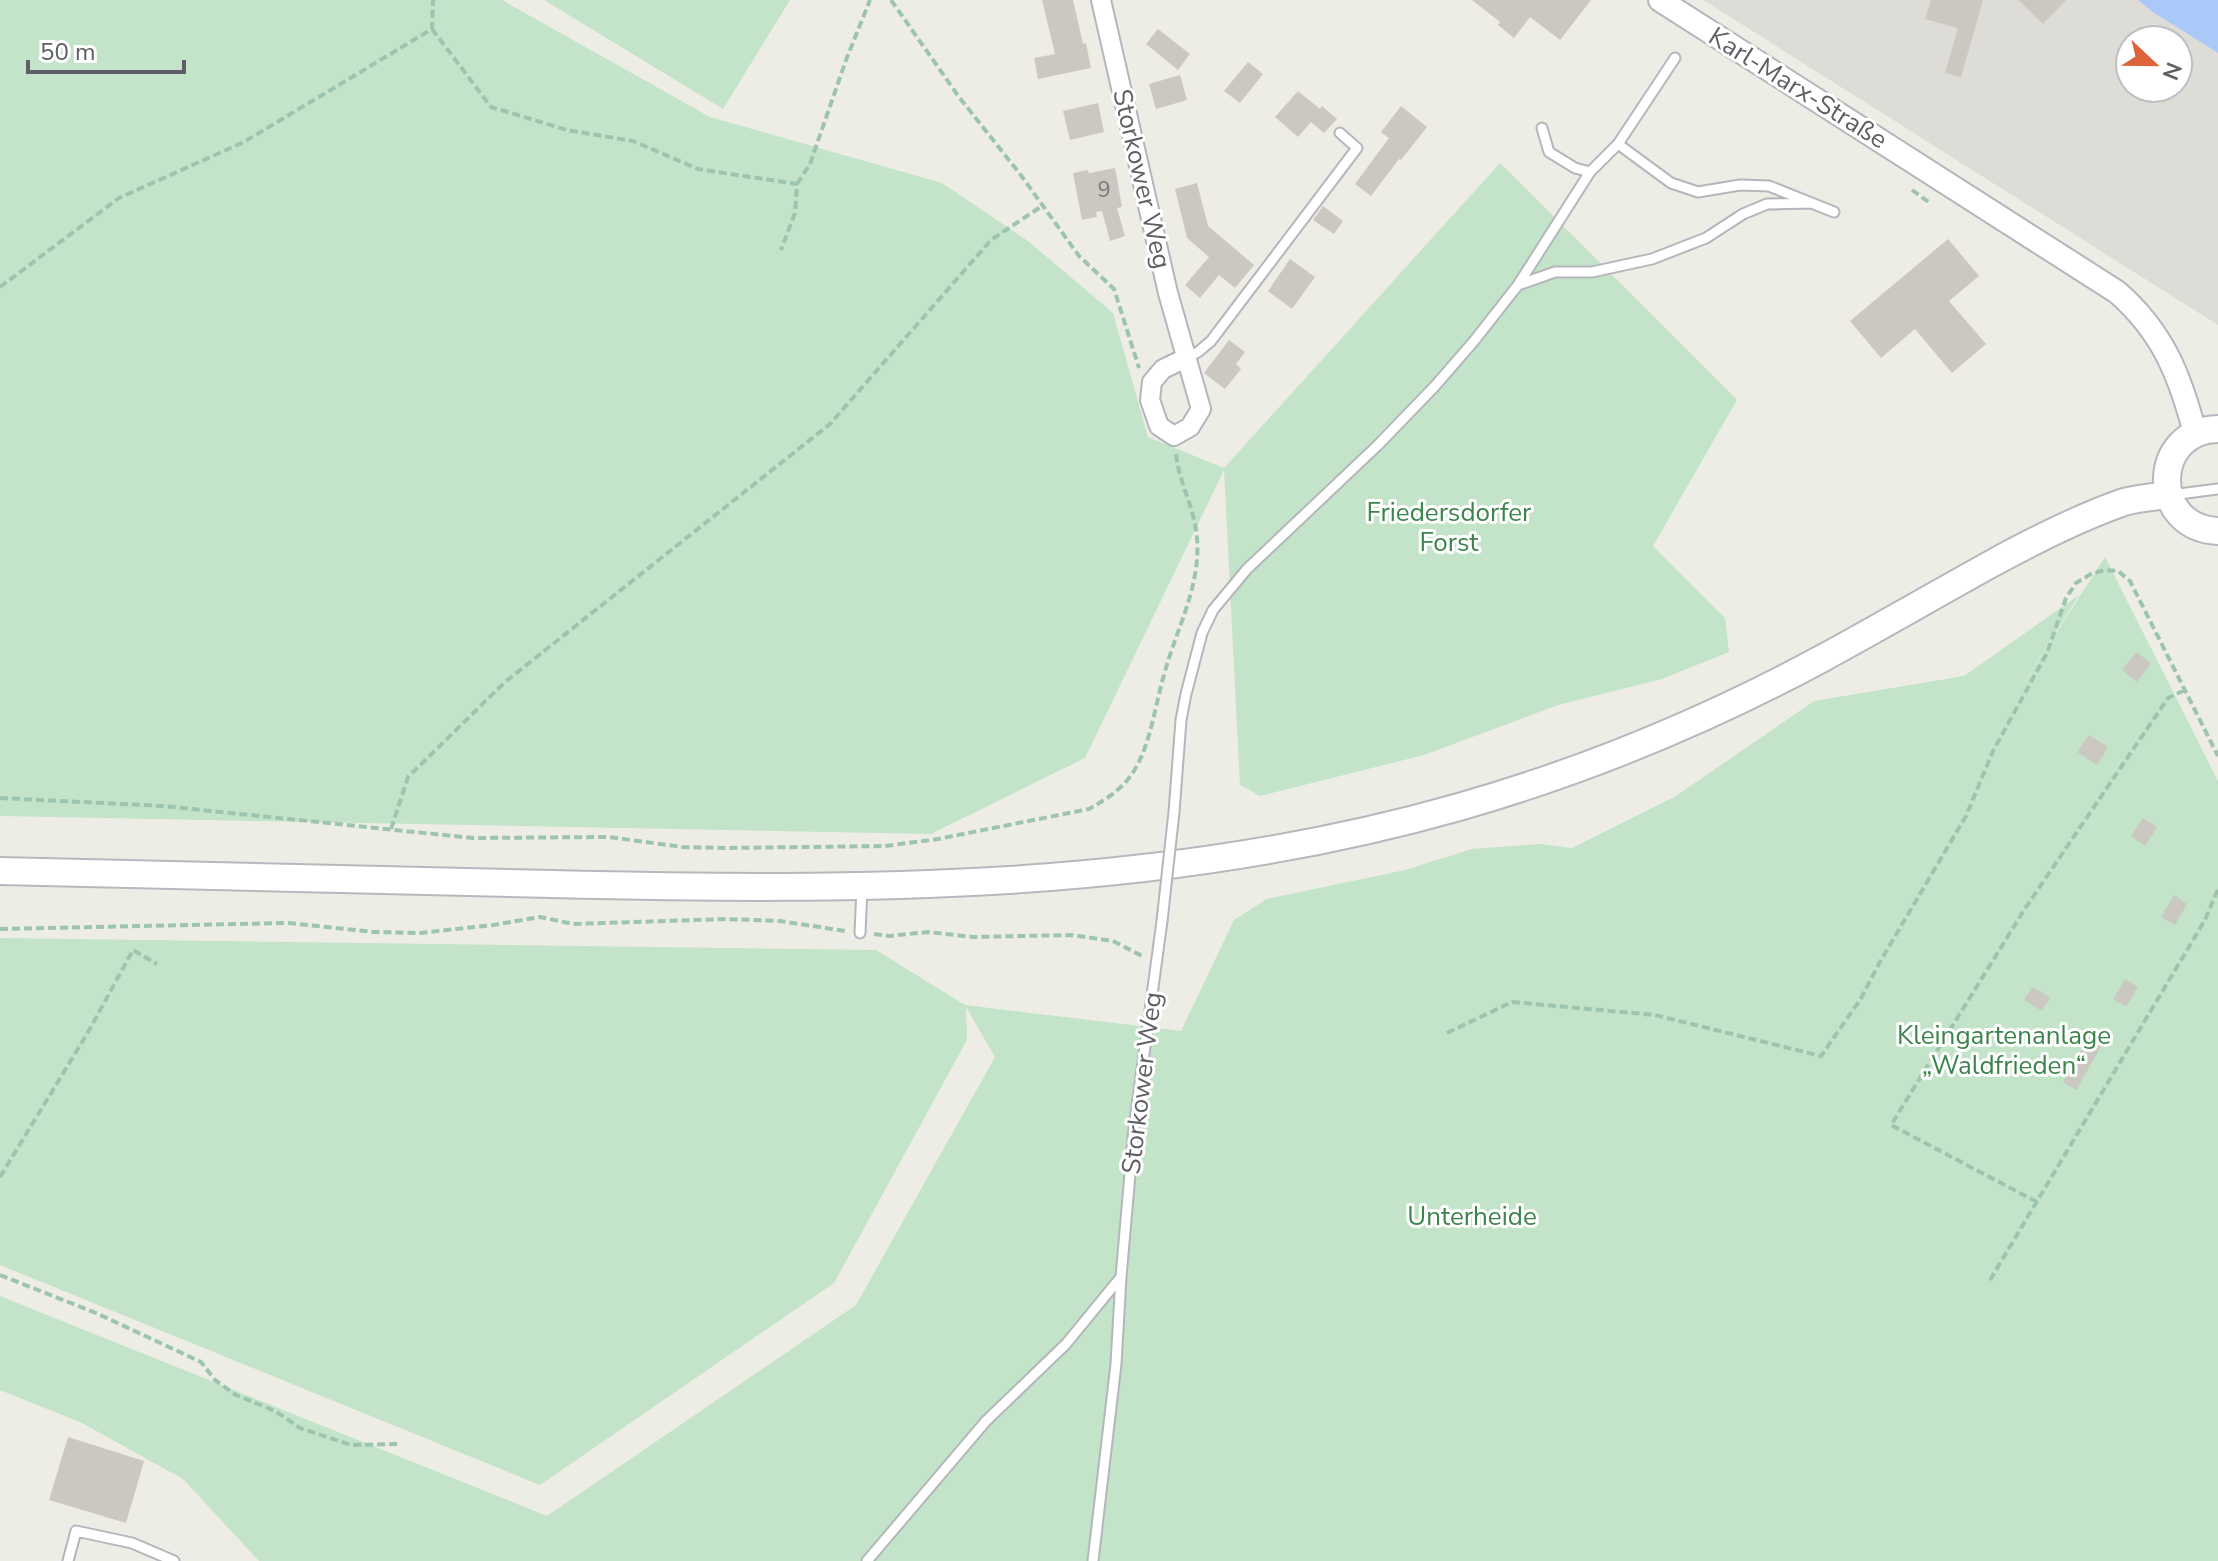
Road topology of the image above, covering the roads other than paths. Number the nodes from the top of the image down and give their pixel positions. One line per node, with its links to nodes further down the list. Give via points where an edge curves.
1 (1101, 0): 11 (street, Storkower Weg)
2 (1660, 0): 12 (street, Karl-Marx-Straße, via 2117,292 2158,337)
3 (1675, 58): 6 (lane, Storkower Weg)
4 (1542, 128): 7 (lane, via 1549,152)
5 (1340, 133): 11 (lane, via 1357,148 1211,341)
6 (1618, 144): 7 (lane, Storkower Weg); 8 (lane, via 1671,183 1698,192 1769,186)
7 (1590, 172): 10 (lane, Storkower Weg)
8 (1812, 203): 9 (lane); 10 (lane, via 1767,204 1706,238 1652,259 1592,272 1555,272)
9 (1834, 212)
10 (1518, 285): 19 (lane, Storkower Weg, bridge, via 1435,386 1247,569 1213,610 1202,633 1181,720)
11 (1186, 358): 11 (street, Storkower Weg, via 1201,409 1190,427 1174,436 1159,426 1150,400 1152,382 1163,369)
12 (2207, 431): 14 (main road, via 2183,441 2174,453 2168,466)
13 (2218, 489): 14 (lane)
14 (2168, 495): 15 (main road, via 2188,522); 17 (main road, via 2126,501 2026,546 1694,722 1464,805 1316,843 1193,863 1045,879)
15 (2218, 531)
16 (0, 871): 17 (main road)
17 (862, 887): 18 (lane)
18 (860, 933)
19 (1121, 1277): 22 (lane, via 1066,1344 986,1421); 23 (lane, Storkower Weg)
20 (68, 1561): 21 (lane, via 76,1531 132,1543)
21 (174, 1561)
22 (867, 1561)
23 (1093, 1561)

